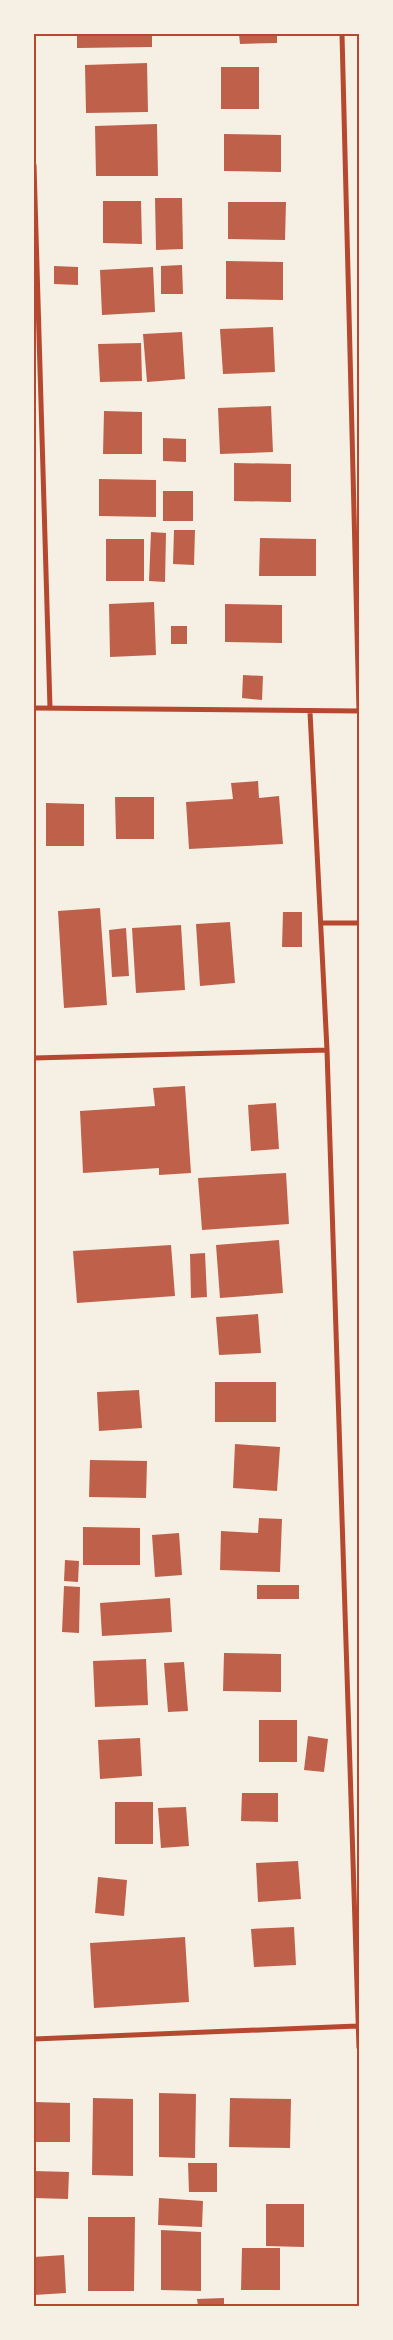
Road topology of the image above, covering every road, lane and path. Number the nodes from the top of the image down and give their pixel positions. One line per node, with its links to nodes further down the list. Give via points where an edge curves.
1 (342, 34): 6 (street)
2 (34, 165): 4 (street)
3 (34, 708): 4 (street)
4 (50, 708): 5 (street)
5 (310, 712): 6 (street); 7 (street)
6 (359, 712)
7 (321, 923): 8 (street); 9 (street)
8 (359, 923)
9 (327, 1050): 10 (street); 11 (street)
10 (34, 1058)
11 (357, 2026): 12 (street); 13 (street)
12 (34, 2039)
13 (359, 2048)

